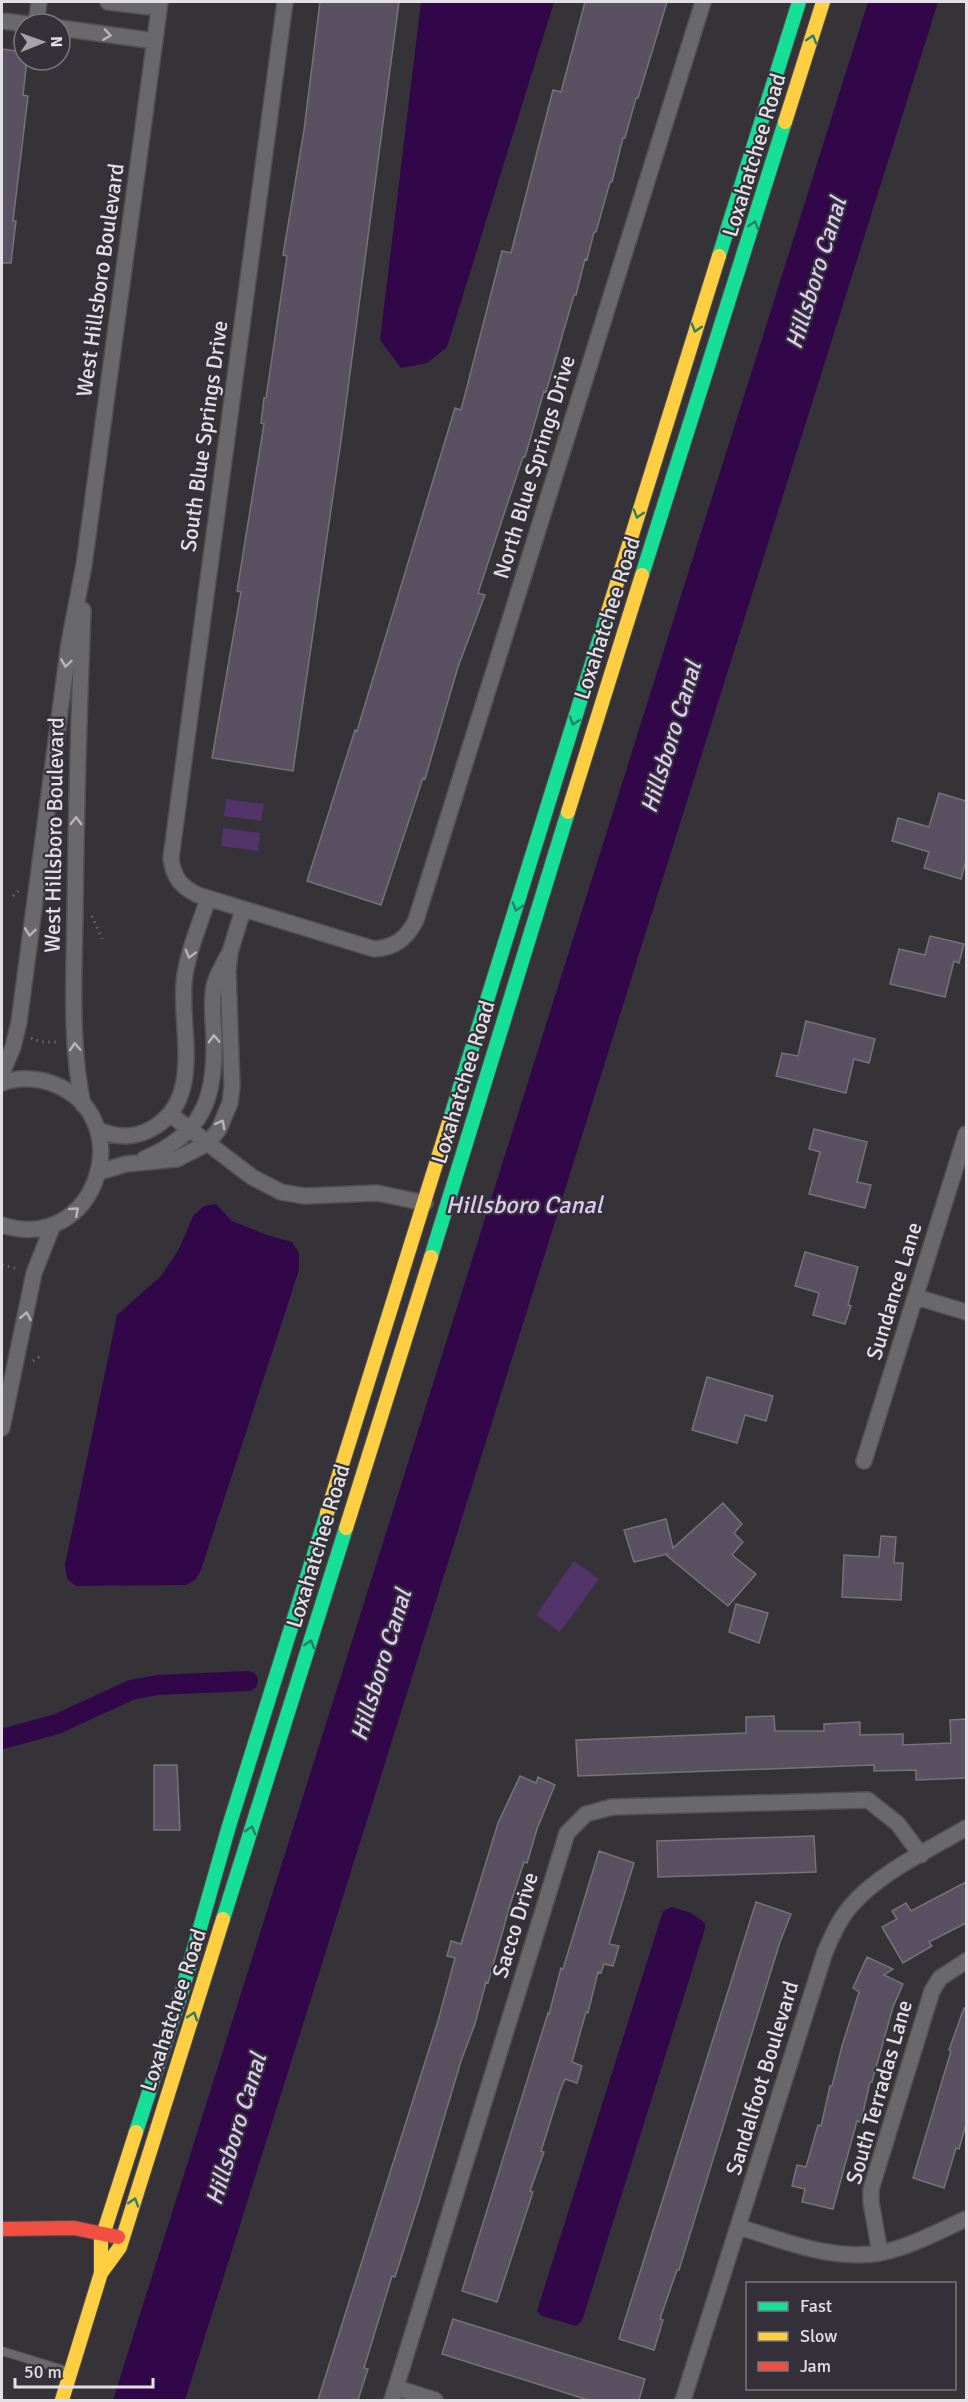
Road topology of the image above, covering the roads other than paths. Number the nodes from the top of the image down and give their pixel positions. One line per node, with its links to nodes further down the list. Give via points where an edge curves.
1 (108, 2): 6 (street)
2 (285, 2): 10 (street, South Blue Springs Drive, via 172,840 174,875 190,892)
3 (703, 2): 11 (street, North Blue Springs Drive, via 412,929 399,942 383,948 367,947)
4 (799, 2): 26 (main road, Loxahatchee Road, one-way to 26)
5 (823, 2): 40 (main road, Loxahatchee Road, one-way to 5)
6 (159, 5): 8 (street, West Hillsboro Boulevard)
7 (72, 30): 8 (street, one-way to 8)
8 (154, 40): 9 (street, West Hillsboro Boulevard)
9 (84, 565): 16 (street, West Hillsboro Boulevard, one-way to 16, via 69,643 19,1022); 18 (street, West Hillsboro Boulevard, one-way to 9, via 76,1056 74,987)
10 (208, 899): 11 (street); 15 (street, one-way to 15, via 187,967)
11 (243, 910): 12 (street)
12 (230, 952): 13 (street); 14 (street, via 216,981)
13 (230, 1009): 14 (street); 23 (street, one-way to 13, via 223,1121 232,1094)
14 (213, 1010): 15 (street); 20 (street, one-way to 14, via 201,1114 213,1081)
15 (184, 1011): 19 (street, via 185,1076)
16 (2, 1073)
17 (2, 1083): 18 (street, via 23,1078 43,1081 68,1091)
18 (83, 1105): 21 (street)
19 (171, 1114): 20 (street); 21 (street, via 138,1135 119,1136)
20 (189, 1129): 23 (street); 24 (street, via 171,1146)
21 (98, 1130): 25 (street)
22 (966, 1134): 29 (street, Sundance Lane)
23 (208, 1143): 24 (street, via 177,1159); 26 (street, via 280,1192 304,1196 377,1193)
24 (138, 1162): 25 (street)
25 (99, 1172): 28 (street, one-way to 25, via 82,1205)
26 (425, 1203): 39 (main road, Loxahatchee Road)
27 (2, 1225): 28 (street, via 28,1230)
28 (53, 1225): 31 (street, one-way to 28, via 34,1273)
29 (916, 1297): 30 (street); 32 (street, Sundance Lane)
30 (966, 1312)
31 (2, 1428)
32 (864, 1461)
33 (966, 1828): 34 (street, Sandalfoot Boulevard)
34 (921, 1855): 37 (street, Sandalfoot Boulevard, via 866,1890 837,1925 825,1952); 45 (street, Sacco Drive, via 898,1824 868,1800 612,1807 586,1814 567,1833)
35 (966, 1961): 41 (street, South Terradas Lane, via 940,1978 932,1990 871,2189)
36 (966, 2219): 41 (street)
37 (740, 2227): 41 (street, via 829,2253); 48 (street, Sandalfoot Boulevard)
38 (2, 2229): 39 (main road, via 72,2226)
39 (104, 2232): 40 (main road); 42 (main road, Loxahatchee Road)
40 (122, 2239): 42 (main road, Loxahatchee Road)
41 (880, 2253)
42 (101, 2273): 44 (main road, Loxahatchee Road)
43 (2, 2351): 44 (lane)
44 (71, 2373): 46 (main road, Loxahatchee Road)
45 (394, 2394): 47 (street)
46 (62, 2400)
47 (435, 2400)
48 (683, 2400)

